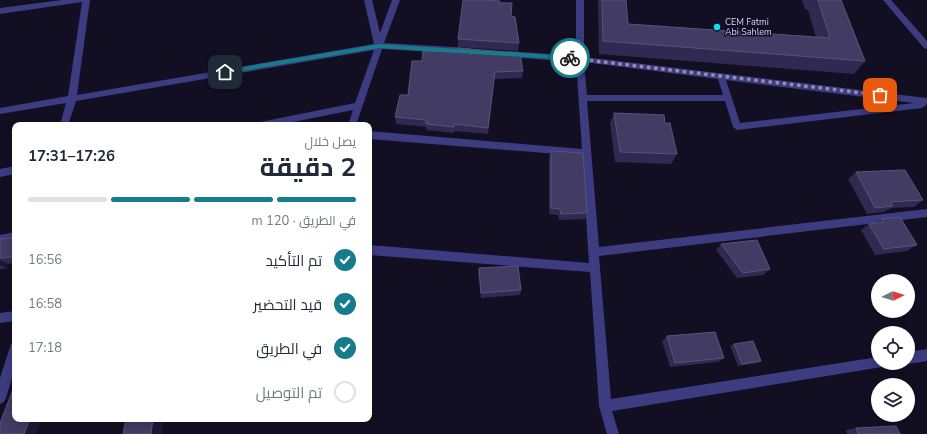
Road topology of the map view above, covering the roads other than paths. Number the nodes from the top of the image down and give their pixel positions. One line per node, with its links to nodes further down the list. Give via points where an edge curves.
1 (80, 0): 7 (street)
2 (86, 0): 16 (street)
3 (368, 0): 8 (street)
4 (396, 0): 8 (street)
5 (580, 0): 12 (street)
6 (887, 0): 9 (street)
7 (0, 11)
8 (379, 46): 10 (street); 16 (street); 18 (street)
9 (927, 46)
10 (479, 52)
11 (502, 54): 12 (street)
12 (580, 58): 13 (street); 14 (street)
13 (722, 76): 15 (street); 17 (street)
14 (583, 98): 15 (street); 24 (street)
15 (728, 98): 17 (street, via 737,127)
16 (72, 99): 19 (street); 20 (street)
17 (927, 102)
18 (358, 106): 21 (street); 22 (street)
19 (0, 112)
20 (65, 122)
21 (275, 122)
22 (353, 122)
23 (372, 135): 24 (street)
24 (587, 153): 31 (street)
25 (12, 170): 26 (street)
26 (0, 172)
27 (927, 213): 31 (street)
28 (12, 238): 29 (street)
29 (0, 240)
30 (372, 250): 32 (street)
31 (594, 252): 32 (street)
32 (594, 268): 40 (street)
33 (12, 316): 34 (street)
34 (0, 318)
35 (927, 355): 36 (street)
36 (915, 357)
37 (12, 358): 39 (street)
38 (871, 364): 40 (street)
39 (0, 398)
40 (606, 406): 41 (street)
41 (613, 434)

